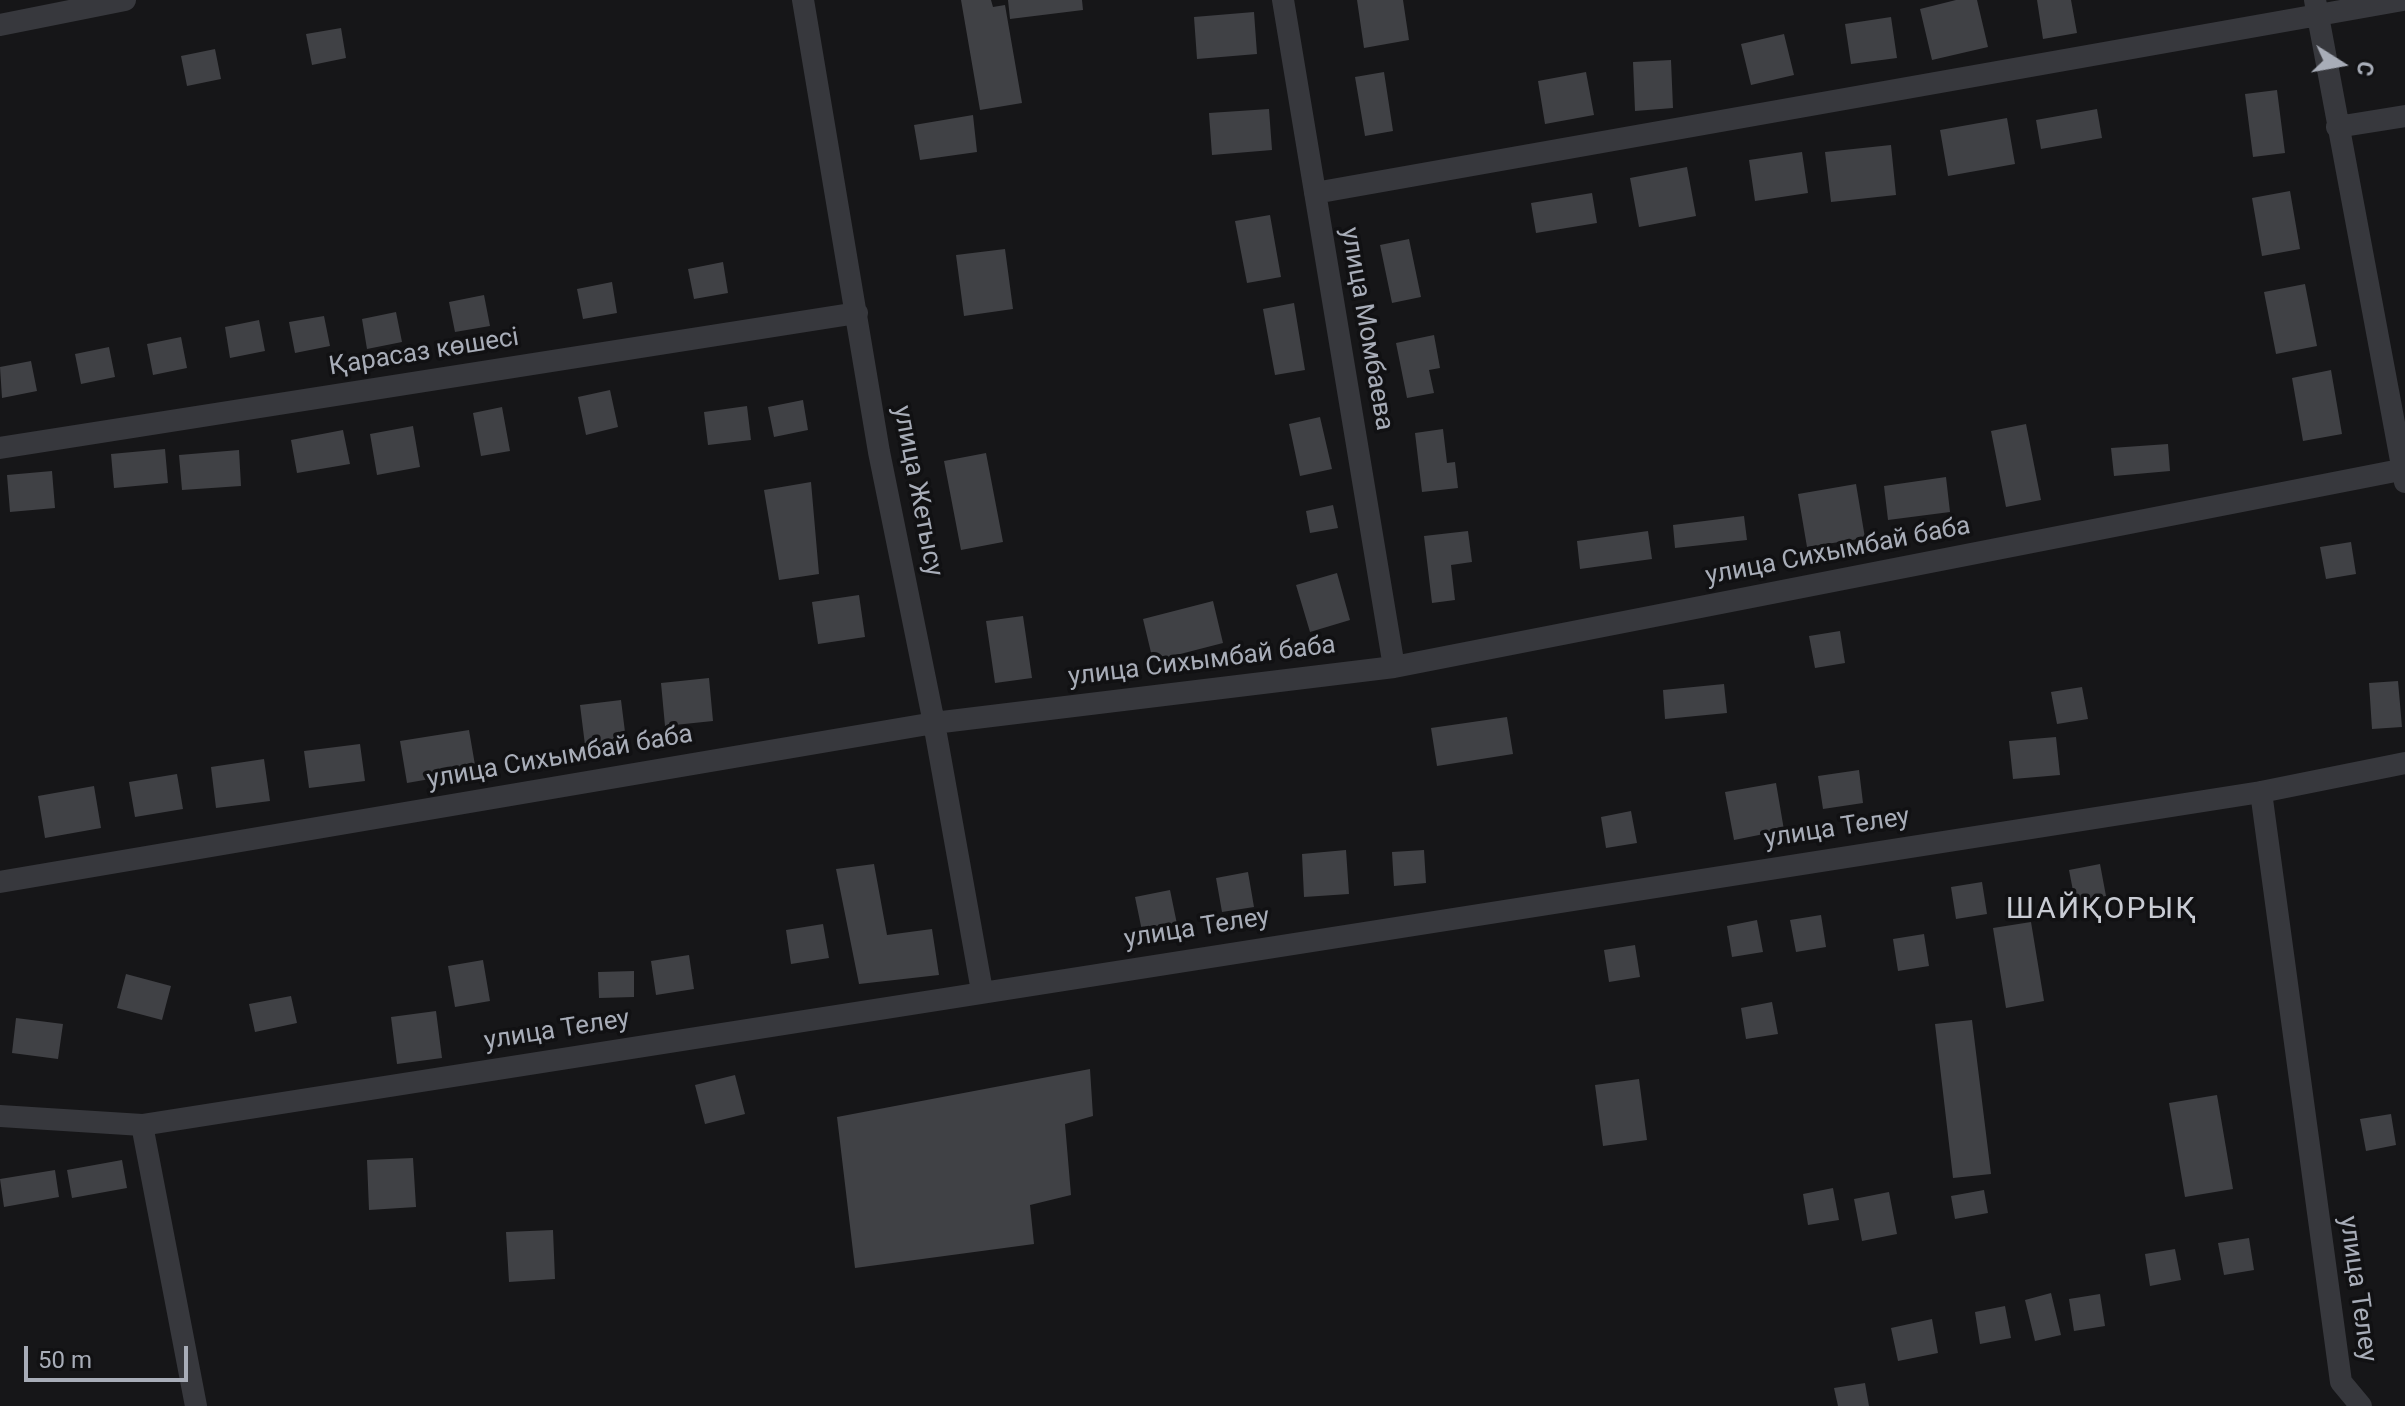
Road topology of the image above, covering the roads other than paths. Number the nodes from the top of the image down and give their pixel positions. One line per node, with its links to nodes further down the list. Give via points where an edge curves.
1 (125, 0): 6 (street)
2 (803, 0): 10 (street, улица Жетысу)
3 (1283, 0): 9 (street, улица Момбаева)
4 (2403, 0): 5 (street)
5 (2316, 7): 8 (street); 9 (street)
6 (0, 25)
7 (2405, 116): 8 (street)
8 (2337, 127): 12 (street)
9 (1315, 193): 13 (street, улица Момбаева)
10 (857, 313): 11 (street, Қарасаз көшесі); 14 (street, улица Жетысу, via 879,452)
11 (0, 448)
12 (2404, 474): 13 (street, улица Сихымбай баба)
13 (1394, 667): 14 (street, улица Сихымбай баба)
14 (934, 723): 17 (street, улица Сихымбай баба); 18 (street, улица Жетысу)
15 (2405, 763): 16 (street, улица Телеу)
16 (2261, 792): 18 (street, улица Телеу); 22 (street, улица Телеу, via 2341,1382)
17 (0, 882)
18 (982, 991): 20 (street, улица Телеу)
19 (0, 1116): 20 (street, улица Телеу)
20 (142, 1125): 21 (street)
21 (196, 1406)
22 (2361, 1406)

